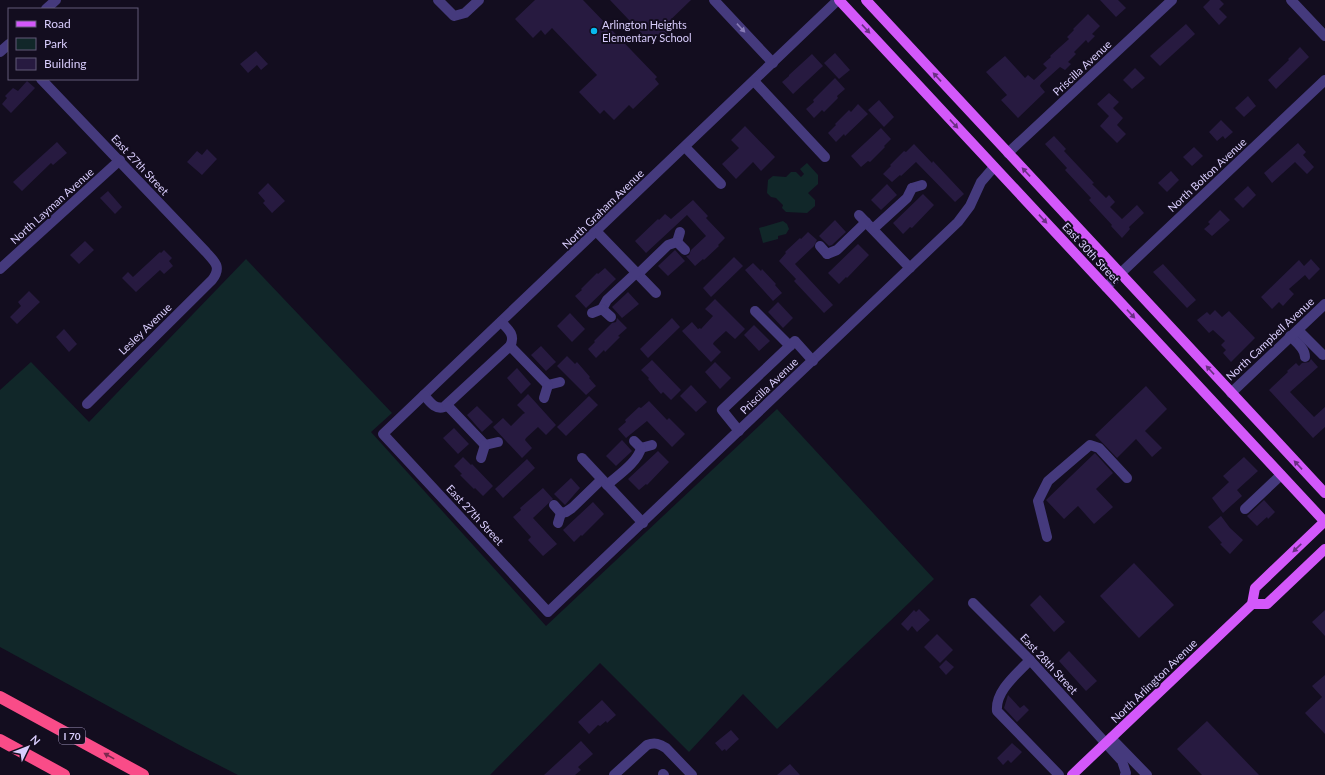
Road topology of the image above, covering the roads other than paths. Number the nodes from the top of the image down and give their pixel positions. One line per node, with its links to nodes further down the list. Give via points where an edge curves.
1 (56, 0): 9 (street)
2 (438, 0): 3 (street, via 454,16 465,13)
3 (479, 0)
4 (714, 0): 13 (street, one-way to 13)
5 (839, 0): 13 (street, North Graham Avenue); 21 (main road, East 30th Street, one-way to 21)
6 (866, 0): 18 (main road, East 30th Street, one-way to 6)
7 (1172, 0): 18 (street, Priscilla Avenue)
8 (1291, 0): 10 (street)
9 (47, 8)
10 (1325, 36)
11 (7, 44): 12 (street)
12 (0, 52)
13 (773, 63): 16 (street, North Graham Avenue)
14 (42, 80): 20 (street, East 27th Street)
15 (1325, 80): 32 (street, North Bolton Avenue)
16 (754, 81): 17 (street, North Graham Avenue); 19 (street)
17 (685, 147): 22 (street); 25 (street, North Graham Avenue)
18 (1008, 153): 32 (main road, East 30th Street, one-way to 18)
19 (825, 157)
20 (120, 160): 29 (street, North Layman Avenue); 30 (street, East 27th Street, via 215,262)
21 (994, 167): 28 (street, Priscilla Avenue, via 978,186 964,216); 33 (main road, East 30th Street, one-way to 33)
22 (721, 184)
23 (922, 185): 24 (street, via 908,184 907,198)
24 (866, 222): 27 (street, via 837,250); 28 (street)
25 (596, 231): 31 (street); 40 (street, North Graham Avenue)
26 (685, 250): 31 (street, via 679,237)
27 (824, 254)
28 (910, 268): 46 (street, Priscilla Avenue)
29 (0, 269)
30 (217, 270): 52 (street, Lesley Avenue, via 212,280)
31 (637, 273): 34 (street); 36 (street, via 607,300)
32 (1120, 274): 33 (street, North Bolton Avenue); 49 (main road, East 30th Street, one-way to 32)
33 (1106, 287): 63 (main road, East 30th Street, one-way to 63)
34 (656, 293)
35 (1324, 306): 41 (street, North Campbell Avenue)
36 (602, 309): 38 (street); 39 (street)
37 (755, 311): 43 (street)
38 (592, 312)
39 (611, 317)
40 (501, 322): 42 (street, via 512,335); 50 (street, North Graham Avenue)
41 (1294, 333): 44 (street); 45 (street); 49 (street, North Campbell Avenue)
42 (510, 346): 48 (street); 53 (street)
43 (790, 346): 46 (street, via 795,341); 54 (street, via 722,410)
44 (1323, 355)
45 (1305, 357)
46 (813, 361): 54 (street, Priscilla Avenue)
47 (560, 382): 48 (street)
48 (548, 385): 51 (street)
49 (1231, 393): 66 (main road, East 30th Street, one-way to 49)
50 (424, 396): 53 (street, via 437,408); 55 (street, North Graham Avenue)
51 (544, 398)
52 (87, 404)
53 (446, 405): 58 (street)
54 (739, 431): 70 (street, Priscilla Avenue)
55 (383, 434): 75 (street, East 27th Street)
56 (634, 441): 60 (street)
57 (498, 442): 58 (street)
58 (485, 445): 61 (street)
59 (652, 446): 60 (street)
60 (641, 448): 65 (street, via 634,460)
61 (481, 458)
62 (582, 458): 65 (street)
63 (1281, 475): 67 (street); 69 (main road, East 30th Street)
64 (1127, 478): 71 (street, via 1098,448 1090,445 1048,481 1038,501)
65 (604, 482): 68 (street, via 569,511); 70 (street)
66 (1325, 493)
67 (1245, 509)
68 (558, 514)
69 (1325, 522): 74 (main road, North Arlington Avenue, one-way to 74, via 1255,588)
70 (643, 523): 75 (street, Priscilla Avenue)
71 (1047, 537)
72 (1325, 549): 74 (main road, via 1267,604)
73 (973, 603): 76 (street, East 28th Street)
74 (1252, 604): 79 (main road, North Arlington Avenue)
75 (548, 612)
76 (1030, 660): 79 (street, East 28th Street); 84 (street, via 1000,695 996,704 997,711)
77 (0, 697): 81 (highway, I 70, one-way to 77)
78 (0, 740): 80 (highway)
79 (1109, 740): 85 (main road, North Arlington Avenue); 86 (street, via 1122,761); 87 (street)
80 (64, 775)
81 (143, 775)
82 (614, 775): 83 (street, via 652,743 662,745)
83 (692, 775)
84 (1059, 775)
85 (1072, 775)
86 (1125, 775)
87 (1147, 775)

